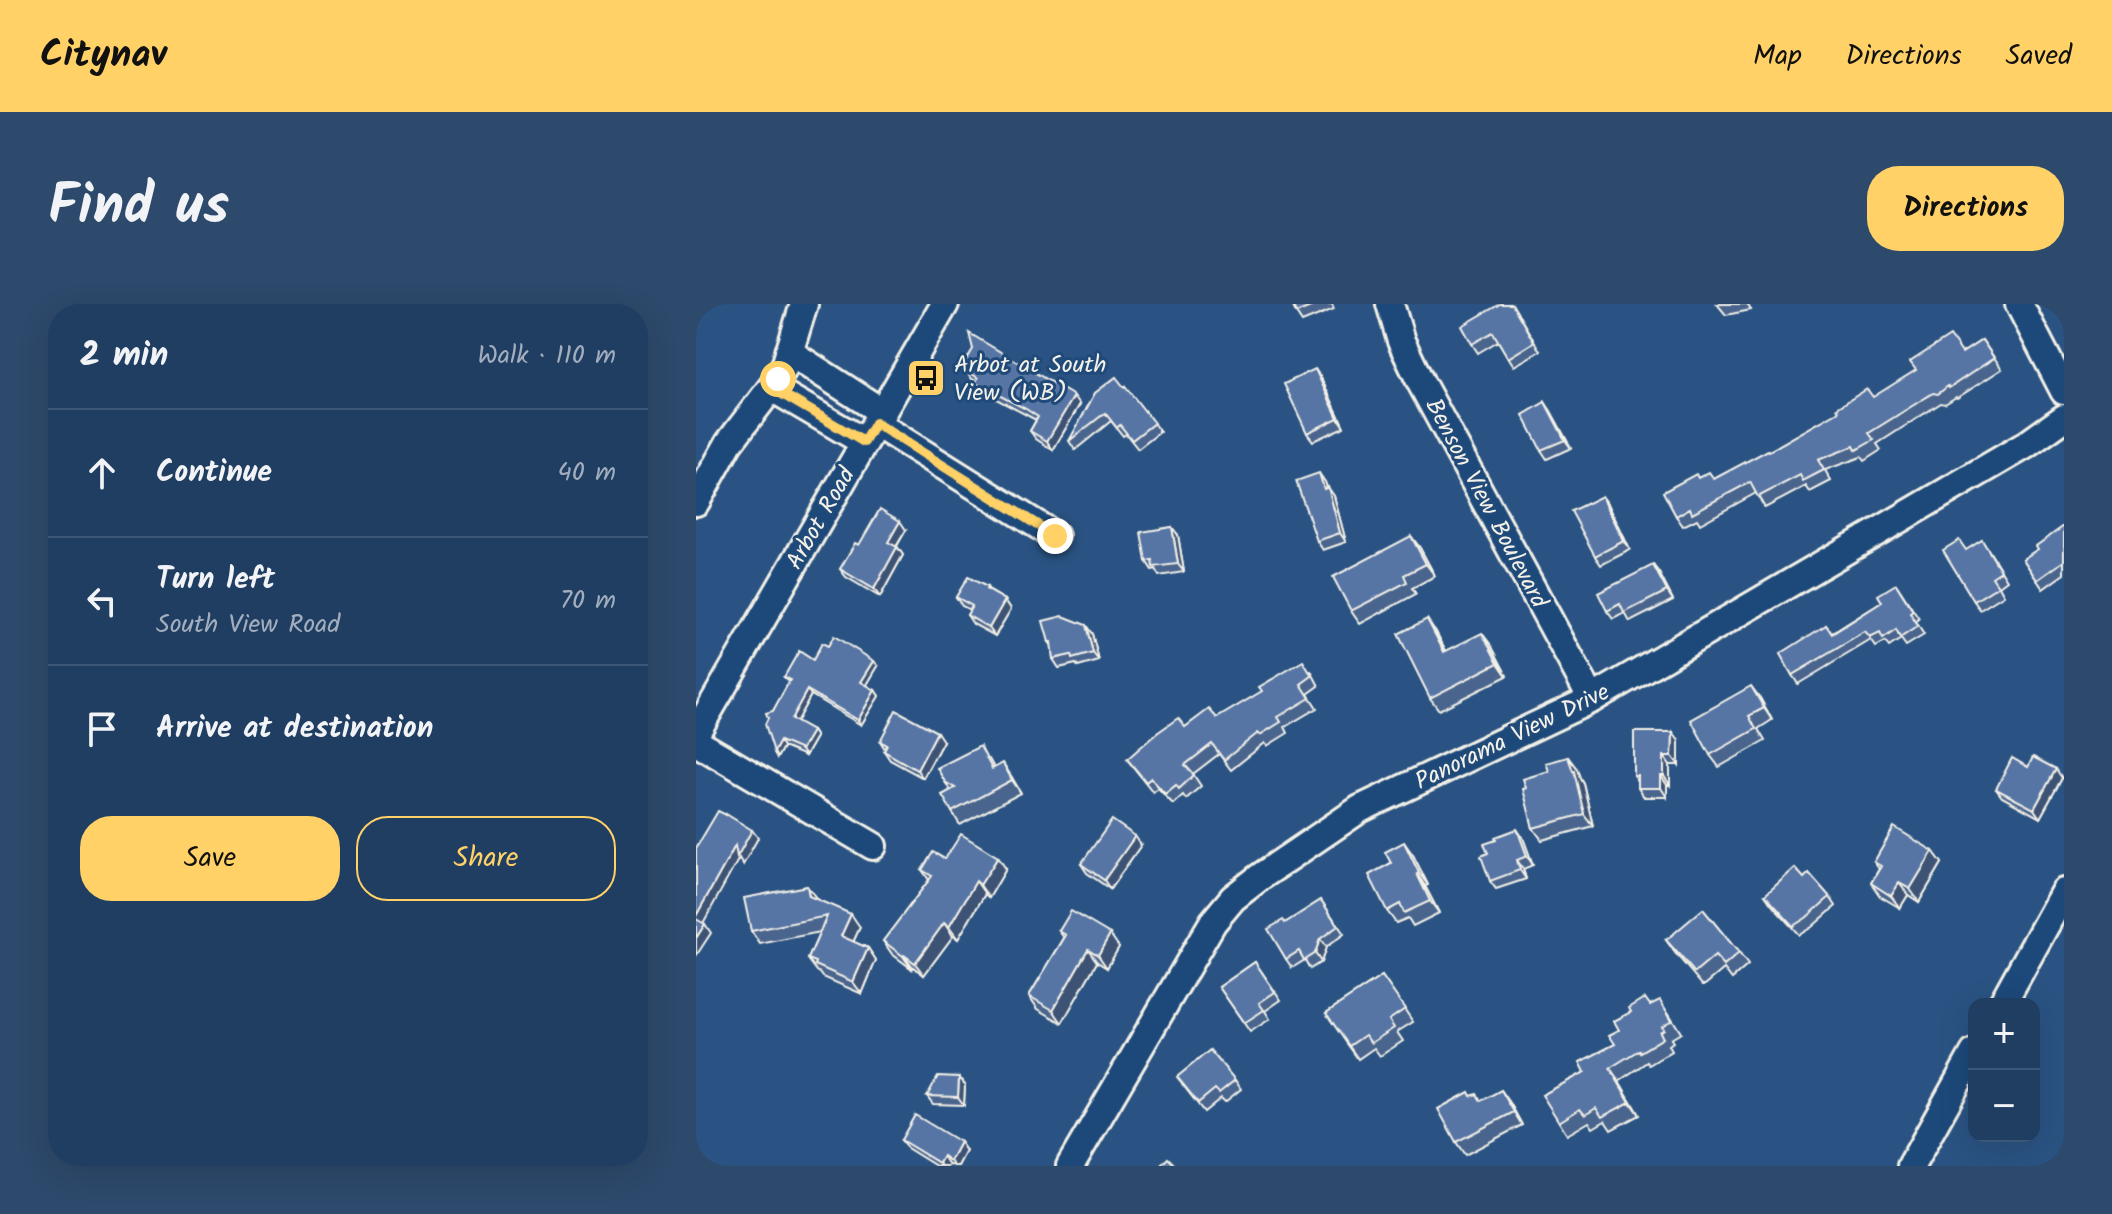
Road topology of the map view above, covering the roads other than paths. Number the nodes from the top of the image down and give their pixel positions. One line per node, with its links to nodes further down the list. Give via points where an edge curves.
1 (804, 304): 5 (street)
2 (945, 304): 9 (street, Arbot Road)
3 (1390, 304): 12 (street, Benson View Boulevard, via 1421,383)
4 (2019, 304): 7 (street)
5 (789, 352): 6 (street); 9 (street)
6 (772, 388): 9 (street); 10 (street, via 736,432)
7 (2064, 391)
8 (2064, 418): 12 (street, Panorama View Drive)
9 (873, 426): 11 (street); 13 (street, Arbot Road)
10 (696, 502)
11 (1055, 536)
12 (1592, 699): 19 (street, Panorama View Drive, via 1360,809 1233,898 1196,949)
13 (696, 733)
14 (696, 742): 15 (street)
15 (873, 846)
16 (2064, 892): 17 (street)
17 (2005, 998)
18 (1968, 1064): 20 (street)
19 (1070, 1166)
20 (1911, 1166)

